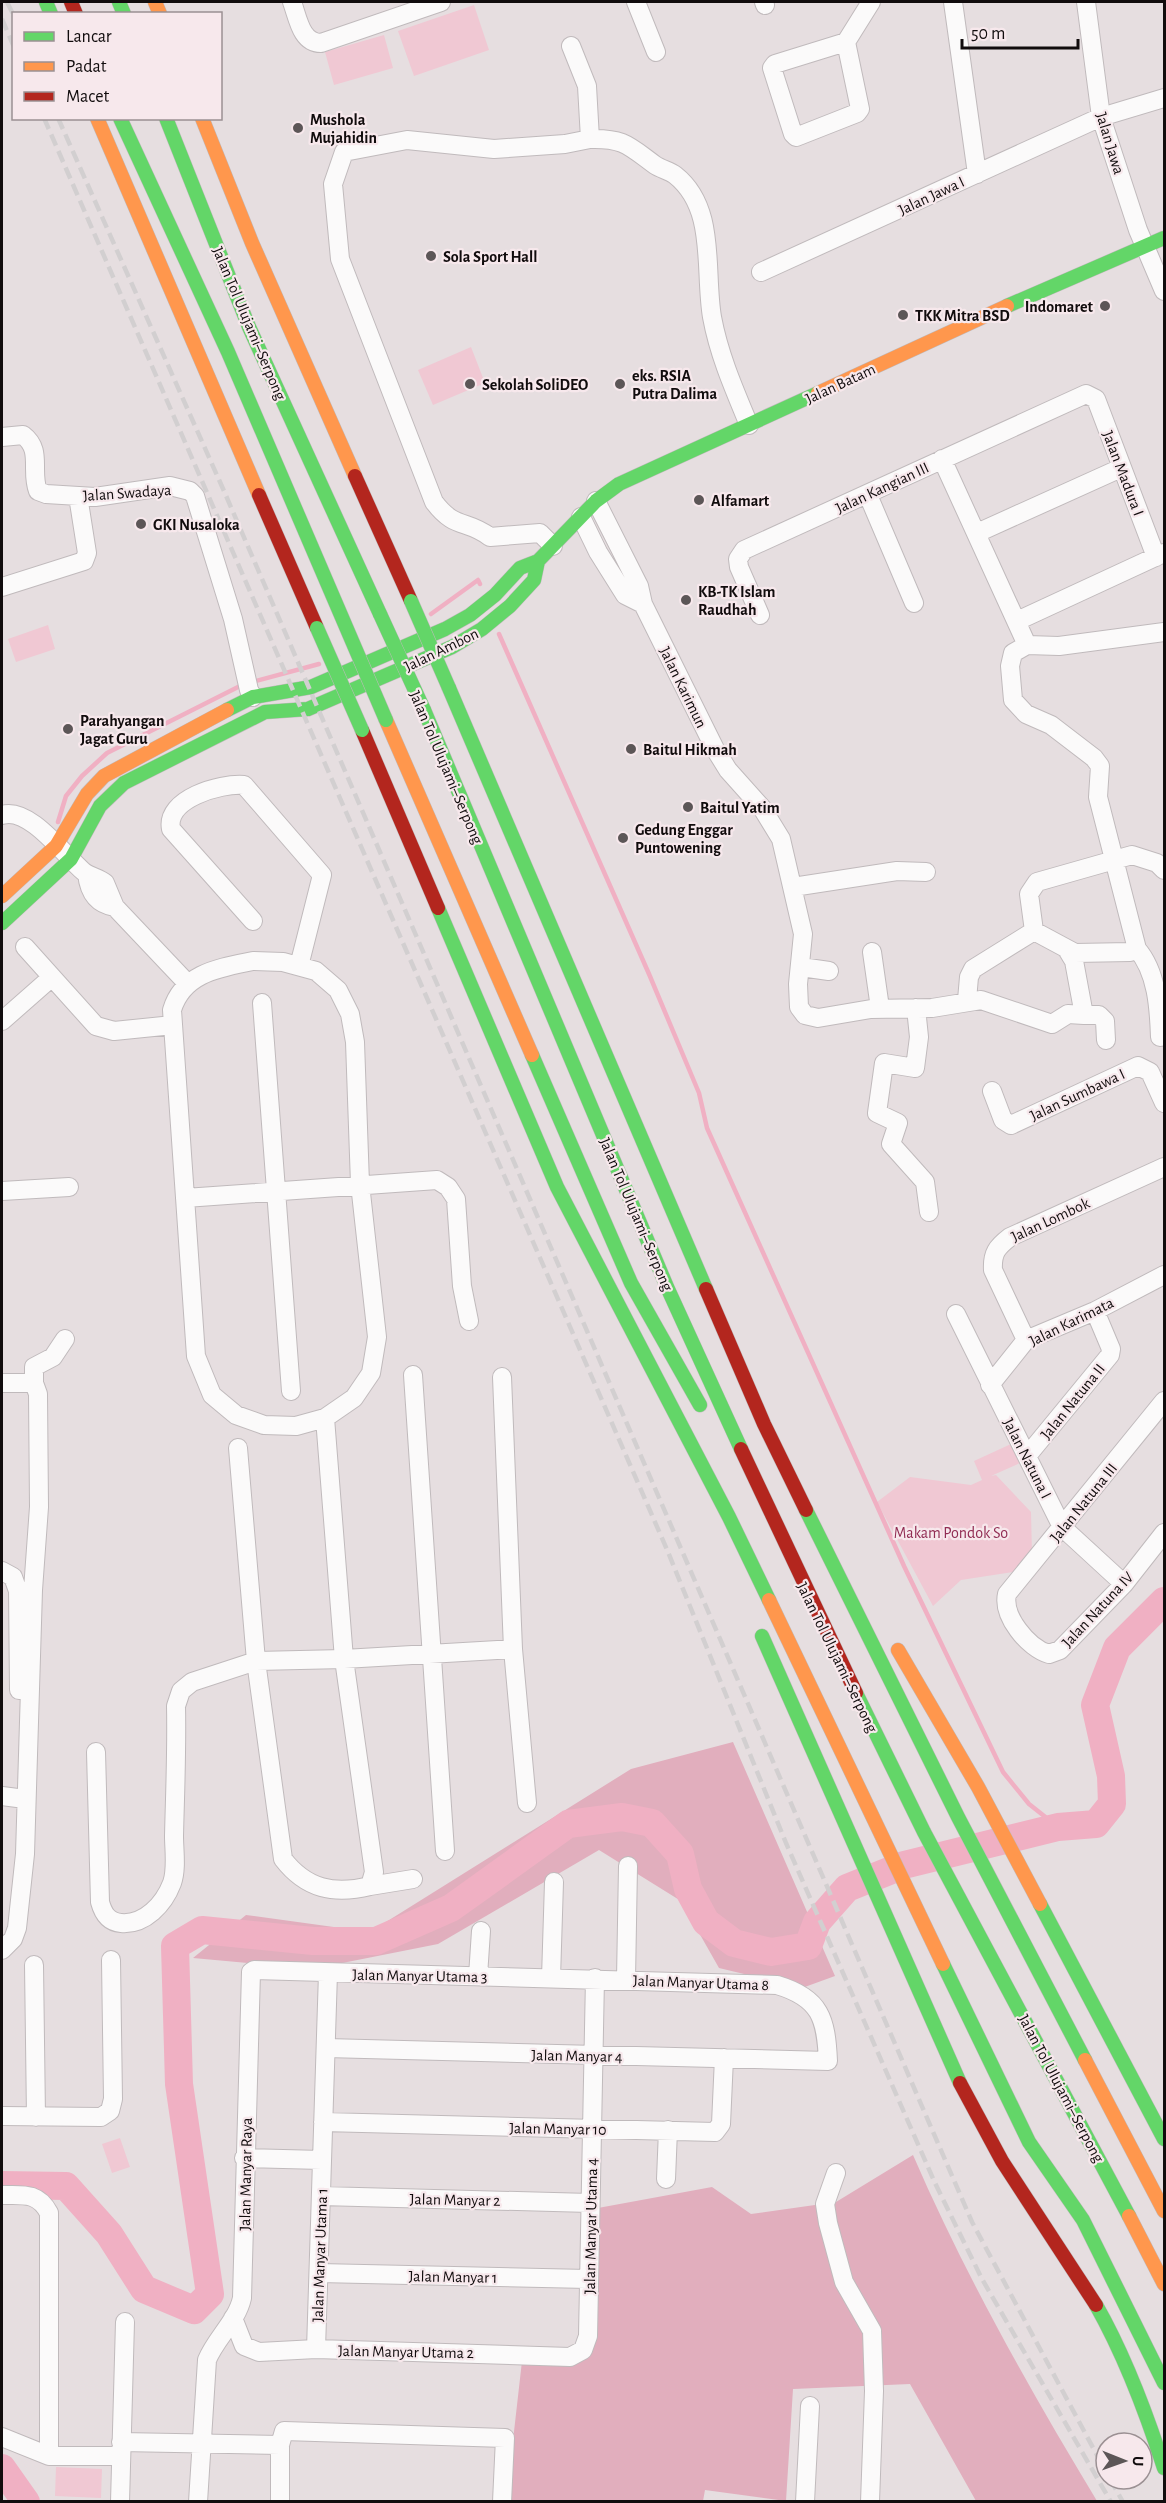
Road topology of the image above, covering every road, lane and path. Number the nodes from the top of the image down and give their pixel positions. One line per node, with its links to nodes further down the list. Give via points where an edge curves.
1 (292, 2): 7 (street, via 306,38 313,43)
2 (441, 2): 7 (street)
3 (636, 2): 10 (street)
4 (871, 2): 8 (street)
5 (953, 2): 19 (street)
6 (1086, 2): 12 (street, Jalan Jawa)
7 (408, 7)
8 (846, 42): 8 (street, via 860,109 796,136 772,69 775,64)
9 (571, 46): 18 (street, via 587,86)
10 (656, 51)
11 (1164, 98): 12 (street, Jalan Jawa I)
12 (1101, 117): 19 (street, Jalan Jawa I); 21 (street, Jalan Jawa, via 1138,230)
13 (97, 120): 27 (main road)
14 (121, 120): 100 (main road, bridge, via 228,352 631,1283)
15 (133, 120): 27 (main road)
16 (167, 120): 111 (main road, Jalan Tol Ulujami–Serpong, bridge, via 249,327 424,710 667,1287)
17 (203, 120): 102 (main road, Jalan Tol Ulujami–Serpong, bridge, via 252,243 411,601)
18 (590, 139): 25 (street, via 612,138 632,145 675,175 700,205 720,351); 35 (street, via 494,149 407,140 344,152 333,184 340,259 434,502 456,523 476,526 490,537 540,533)
19 (976, 174): 22 (street, Jalan Jawa I)
20 (1164, 238): 21 (main road, Jalan Batam)
21 (1147, 244): 23 (street, Jalan Jawa); 25 (main road, Jalan Batam)
22 (761, 272)
23 (1164, 291)
24 (1086, 394): 28 (street, Jalan Kangian III); 29 (street, Jalan Madura I, via 1096,399)
25 (748, 425): 32 (main road, Jalan Batam, via 619,484)
26 (2, 437): 31 (street, Jalan Swadaya, via 23,435 31,441 38,491)
27 (240, 447): 81 (main road, bridge)
28 (942, 459): 30 (street, Jalan Kangian III); 34 (street)
29 (1121, 468): 34 (street); 36 (street, Jalan Madura I)
30 (868, 495): 39 (street); 41 (street, Jalan Kangian III, via 744,550 739,567)
31 (78, 496): 38 (street, via 87,553 84,561); 45 (street, Jalan Swadaya, via 120,495 170,486 195,496 233,619)
32 (596, 501): 33 (main road, Jalan Batam); 40 (street, Jalan Karimun, via 639,586)
33 (581, 517): 35 (main road, Jalan Batam); 40 (street, Jalan Karimun, via 625,595)
34 (977, 533): 42 (street)
35 (553, 546): 37 (main road, Jalan Batam)
36 (1160, 555): 42 (street)
37 (538, 561): 45 (main road, Jalan Ambon, via 520,568 495,595 445,629 311,687); 48 (main road, Jalan Ambon, via 534,580 510,606 452,647 308,709 265,712 124,783 100,806)
38 (2, 587)
39 (914, 603)
40 (643, 604): 52 (street, Jalan Karimun, via 728,770 762,808 781,839)
41 (760, 615)
42 (1017, 621): 44 (street)
43 (1164, 632): 44 (street, via 1059,646)
44 (1027, 645): 49 (street, via 1013,653 1013,700 1026,714 1051,725 1100,766 1098,797)
45 (249, 688): 47 (main road, Jalan Ambon, via 99,777)
46 (2, 814): 47 (street, via 14,813 30,820)
47 (56, 846): 48 (street); 53 (main road, Jalan Ambon)
48 (70, 859): 55 (main road, Jalan Ambon); 65 (street, via 105,883 115,907)
49 (1112, 861): 50 (street, via 1131,855 1157,862); 56 (street, via 1037,882 1029,894); 58 (street)
50 (1164, 870)
51 (926, 872): 52 (street, via 897,871)
52 (793, 886): 62 (street, Jalan Karimun, via 803,934)
53 (2, 896)
54 (253, 921): 61 (street, via 171,829 171,816 178,806 208,790 244,785 322,875)
55 (2, 923)
56 (1034, 931): 59 (street); 66 (street, via 973,969)
57 (24, 947): 64 (street)
58 (1137, 949): 59 (street); 70 (street, via 1147,961)
59 (1068, 951): 71 (street, via 1074,961)
60 (872, 952): 68 (street)
61 (299, 966): 65 (street, via 253,961 222,968); 79 (street, via 316,970 338,990 350,1014 355,1042)
62 (801, 967): 63 (street); 68 (street, Jalan Karimun, via 799,1007 805,1015 818,1018)
63 (829, 971)
64 (52, 977): 72 (street); 73 (street, via 96,1026 106,1031)
65 (187, 983): 73 (street, via 176,996)
66 (966, 1000): 69 (street); 71 (street, via 981,1000 1052,1024 1068,1014)
67 (262, 1003): 83 (street)
68 (880, 1008): 69 (street)
69 (916, 1008): 85 (street, via 919,1037 915,1068 884,1062 877,1113 898,1124 891,1144 925,1182)
70 (1162, 1008): 74 (street)
71 (1084, 1015): 75 (street, via 1099,1015 1105,1021)
72 (2, 1021)
73 (173, 1025): 84 (street)
74 (1160, 1037)
75 (1106, 1040)
76 (992, 1091): 77 (street, Jalan Sumbawa I, via 1003,1120 1011,1125 1138,1066 1150,1072)
77 (1164, 1102)
78 (1164, 1167): 92 (street, Jalan Lombok, via 1010,1237 996,1247 993,1270)
79 (360, 1184): 83 (street); 89 (street, via 437,1180 448,1187 456,1199 462,1286); 101 (street, via 377,1337 371,1373 354,1398)
80 (69, 1187): 82 (street)
81 (557, 1187): 91 (main road); 168 (main road, via 729,1517 1029,2142 1083,2220)
82 (2, 1191)
83 (274, 1191): 84 (street); 98 (street)
84 (185, 1198): 101 (street, via 196,1356 212,1395 236,1415 264,1425 296,1426)
85 (929, 1212)
86 (1162, 1281): 87 (street, Jalan Karimata)
87 (1095, 1311): 92 (street, Jalan Karimata); 105 (street, Jalan Natuna II, via 1110,1355)
88 (956, 1314): 97 (street, Jalan Natuna I)
89 (469, 1321)
90 (65, 1339): 96 (street, via 52,1358 34,1367)
91 (620, 1340)
92 (1026, 1340): 97 (street, Jalan Karimata)
93 (413, 1375): 116 (street)
94 (502, 1377): 115 (street)
95 (2, 1383): 96 (street)
96 (34, 1383): 122 (street, via 38,1394 39,1507)
97 (990, 1385): 105 (street, Jalan Natuna I)
98 (291, 1391)
99 (1164, 1401): 106 (street, Jalan Natuna III)
100 (705, 1415)
101 (325, 1418): 117 (street)
102 (764, 1424): 110 (main road); 158 (main road, Jalan Tol Ulujami–Serpong, via 958,1817)
103 (238, 1448): 118 (street)
104 (728, 1455): 111 (main road)
105 (1027, 1456): 106 (street, Jalan Natuna I)
106 (1062, 1527): 109 (street, Jalan Natuna I); 112 (street, Jalan Natuna III, via 1007,1593)
107 (1164, 1533): 109 (street, Jalan Natuna IV)
108 (2, 1571): 119 (street, via 13,1577 18,1591)
109 (1124, 1584): 112 (street, Jalan Natuna IV, via 1060,1650 1049,1654 1034,1647 1008,1615)
110 (860, 1585)
111 (803, 1586): 161 (main road, Jalan Tol Ulujami–Serpong, via 924,1832)
112 (1005, 1603)
113 (754, 1619): 175 (main road, via 962,2088 1002,2161 1107,2325 1149,2421)
114 (889, 1636): 139 (main road, via 978,1787)
115 (513, 1649): 116 (street); 123 (street)
116 (433, 1654): 117 (street); 124 (street)
117 (344, 1659): 118 (street); 128 (street, via 374,1872)
118 (256, 1661): 120 (street, via 192,1682 181,1691 176,1706 172,1882 150,1914 131,1922 109,1919 100,1902); 128 (street, via 283,1859 301,1880 312,1884 345,1892)
119 (19, 1690)
120 (96, 1752)
121 (2, 1796): 122 (street)
122 (25, 1799): 130 (street, via 25,1854 17,1928)
123 (527, 1803)
124 (445, 1851)
125 (628, 1866): 138 (street)
126 (413, 1879): 128 (street)
127 (554, 1882): 136 (street)
128 (370, 1886)
129 (481, 1931): 134 (street)
130 (2, 1950)
131 (111, 1960): 146 (street, via 110,2111 101,2117)
132 (34, 1965): 146 (street)
133 (328, 1973): 134 (street, Jalan Manyar Utama 3); 135 (street, Jalan Manyar Utama 3, via 254,1970); 140 (street, Jalan Manyar Utama 1)
134 (478, 1976): 136 (street, Jalan Manyar Utama 3)
135 (250, 1977): 151 (street, Jalan Manyar Raya)
136 (551, 1978): 137 (street, Jalan Manyar Utama 3)
137 (595, 1978): 138 (street, Jalan Manyar Utama 8); 141 (street, Jalan Manyar Utama 4)
138 (626, 1979): 143 (street, Jalan Manyar Utama 8, via 777,1984 791,1989 810,2001 821,2016)
139 (1096, 2008): 144 (main road); 150 (main road)
140 (326, 2048): 141 (street, Jalan Manyar 4); 147 (street, Jalan Manyar Utama 1)
141 (593, 2055): 142 (street, Jalan Manyar 4); 148 (street, Jalan Manyar Utama 4)
142 (724, 2058): 143 (street, Jalan Manyar 4); 149 (street, Jalan Manyar 10, via 719,2130)
143 (828, 2061)
144 (1144, 2068)
145 (2, 2115): 146 (street)
146 (36, 2117)
147 (323, 2122): 148 (street, Jalan Manyar 10); 152 (street, Jalan Manyar Utama 1)
148 (592, 2128): 149 (street, Jalan Manyar 10); 157 (street, Jalan Manyar Utama 4)
149 (668, 2130): 154 (street)
150 (1164, 2139)
151 (244, 2158): 152 (street); 162 (street, Jalan Manyar Raya, via 242,2298)
152 (322, 2160): 156 (street, Jalan Manyar Utama 1)
153 (836, 2173): 181 (street, via 825,2204 828,2223 844,2282 872,2331)
154 (666, 2179)
155 (2, 2195): 174 (street, via 32,2194 49,2213)
156 (321, 2196): 157 (street, Jalan Manyar 2); 159 (street, Jalan Manyar Utama 1)
157 (590, 2203): 160 (street, Jalan Manyar Utama 4)
158 (1164, 2211)
159 (319, 2273): 160 (street, Jalan Manyar 1); 165 (street, Jalan Manyar Utama 1)
160 (588, 2279): 167 (street, Jalan Manyar Utama 4, via 588,2336 583,2350)
161 (1164, 2284)
162 (233, 2318): 164 (street); 166 (street, Jalan Manyar Raya)
163 (125, 2322): 173 (street)
164 (244, 2346): 165 (street, Jalan Manyar Utama 2, via 259,2352); 166 (street, Jalan Manyar Utama 2)
165 (316, 2349): 167 (street, Jalan Manyar Utama 2)
166 (209, 2353): 171 (street)
167 (570, 2357)
168 (1164, 2383)
169 (810, 2406): 180 (street)
170 (2, 2437): 174 (street)
171 (200, 2445): 172 (street); 173 (street); 177 (street)
172 (280, 2445): 178 (street); 179 (street, via 284,2431 505,2438)
173 (121, 2449): 174 (street); 176 (street)
174 (49, 2456)
175 (1164, 2469)
176 (120, 2502)
177 (198, 2502)
178 (279, 2502)
179 (502, 2502)
180 (805, 2502)
181 (870, 2502)

